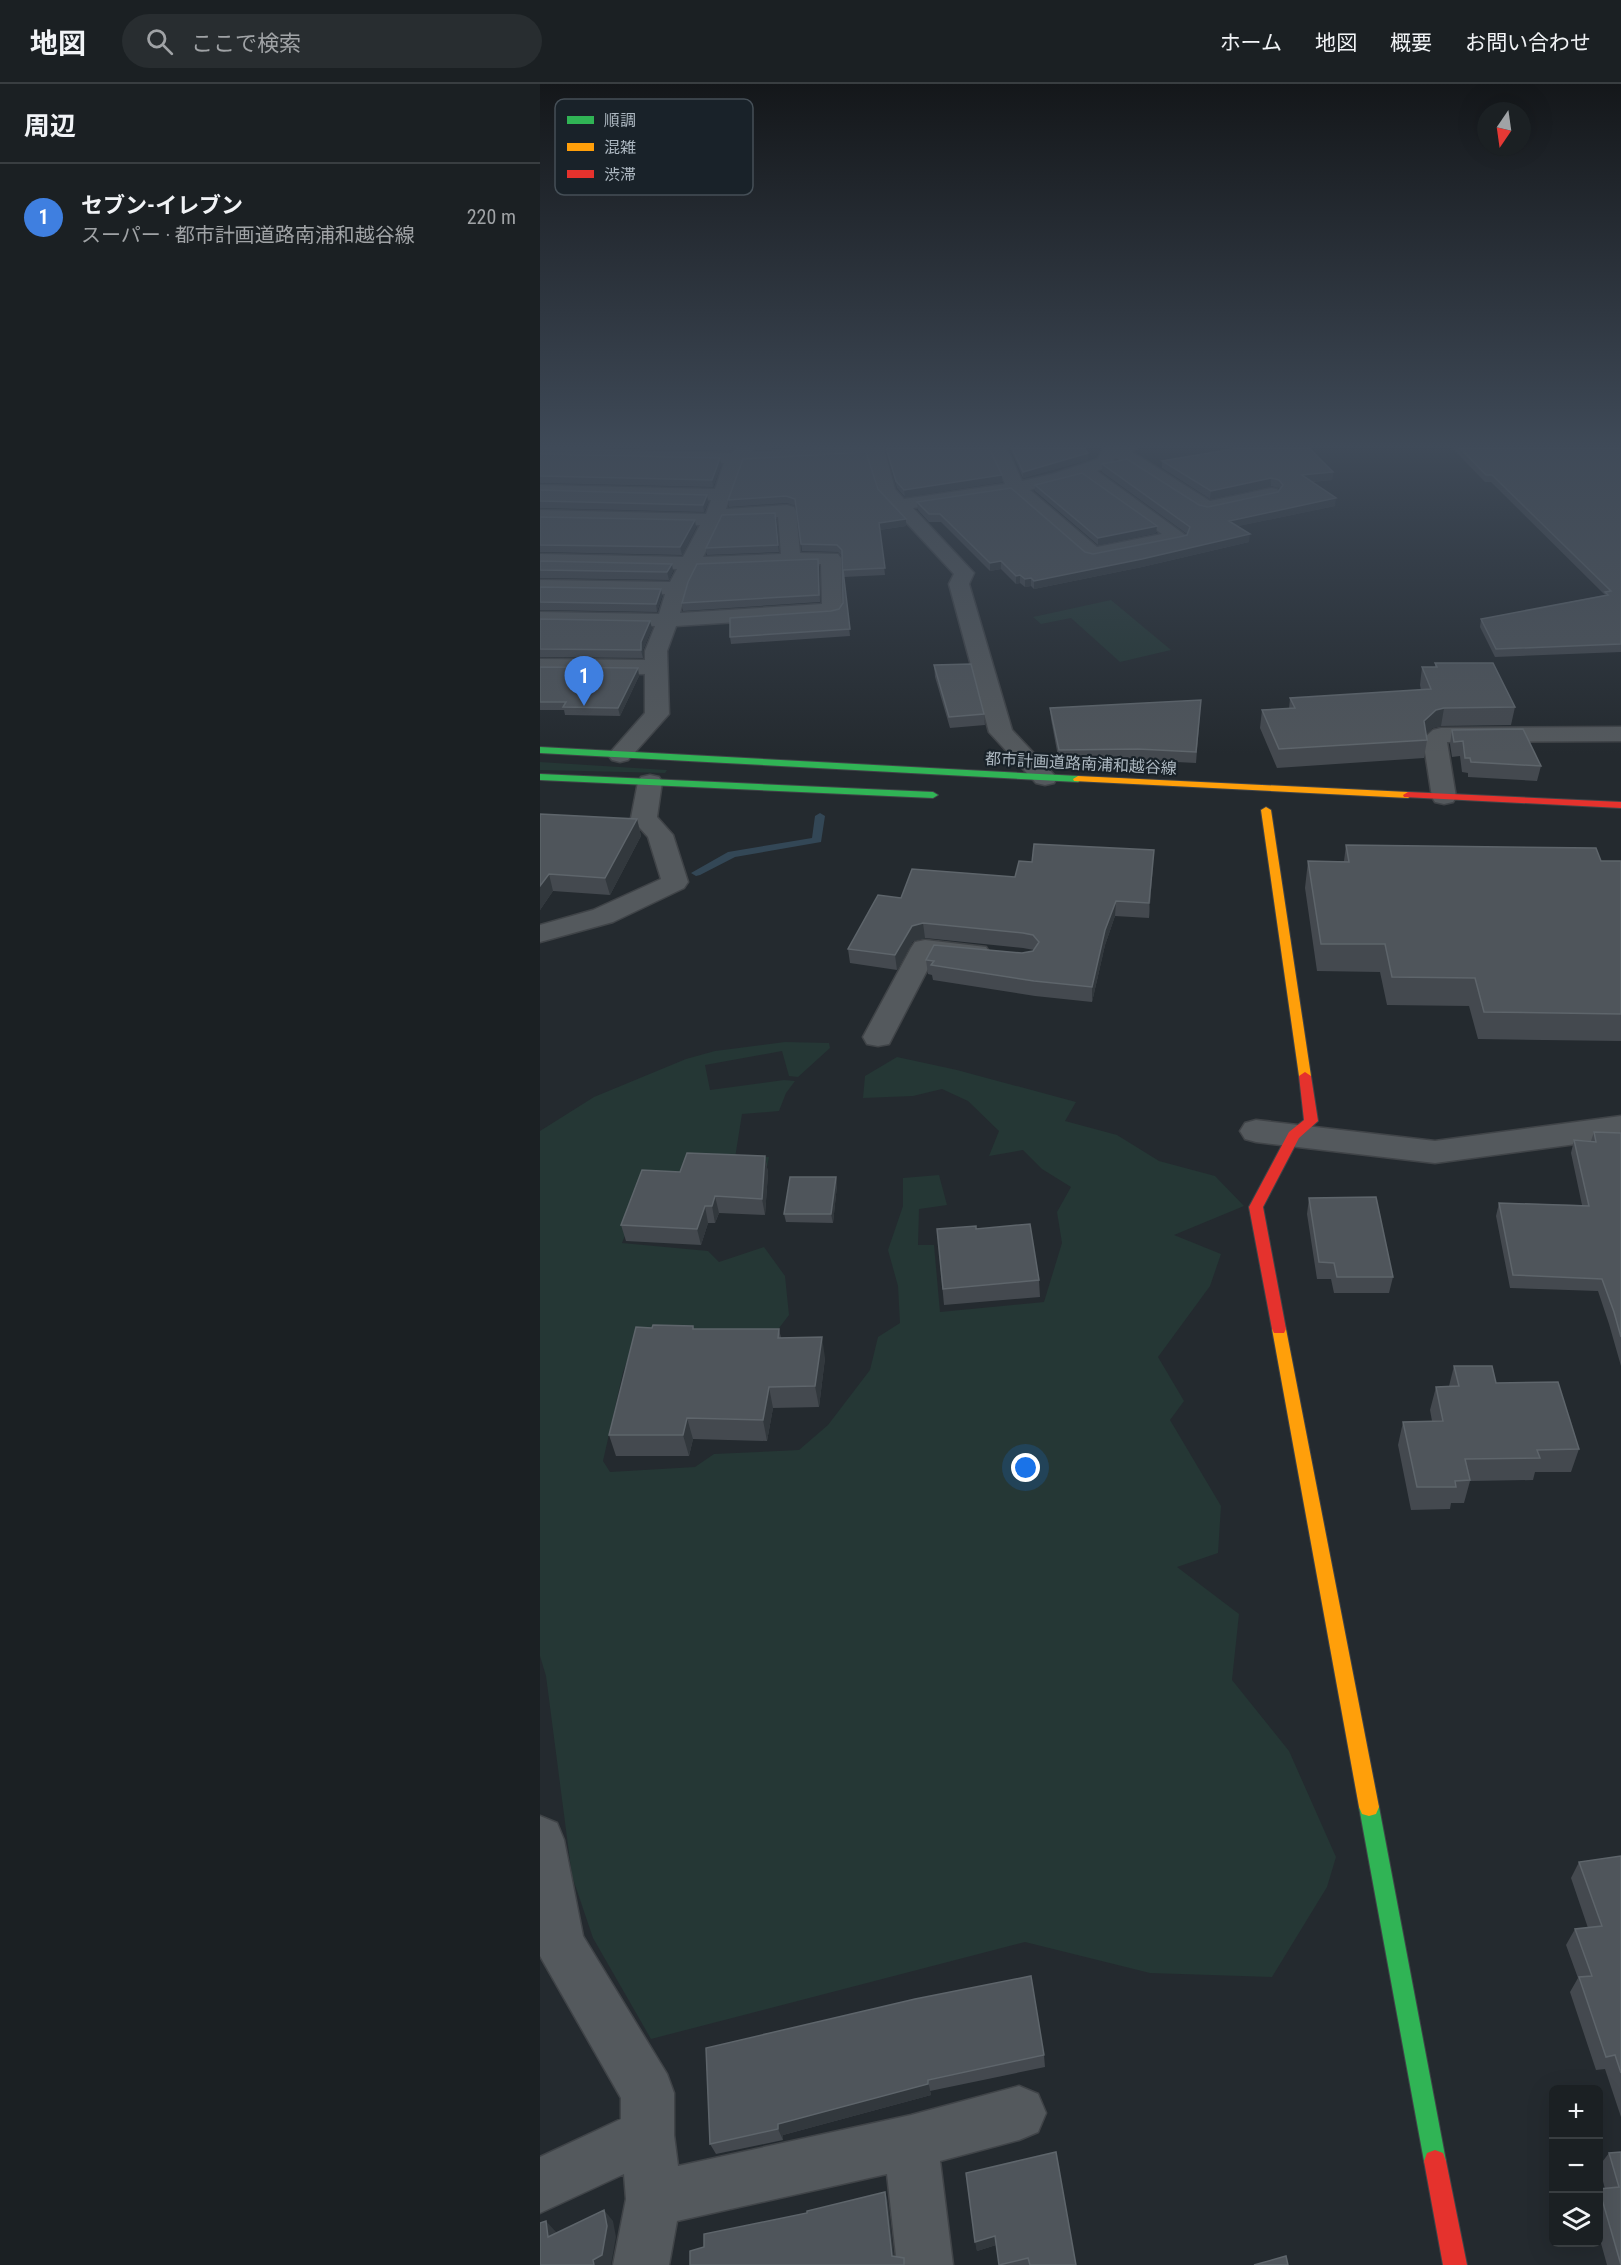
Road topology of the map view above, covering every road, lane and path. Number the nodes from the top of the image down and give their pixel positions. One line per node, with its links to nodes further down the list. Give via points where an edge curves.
1 (696, 550): 8 (street)
2 (790, 550): 6 (street)
3 (942, 550): 19 (street, via 964,573 958,584 1000,732)
4 (1088, 550): 5 (street, via 1093,554)
5 (1114, 550)
6 (791, 558): 8 (street); 12 (street, via 831,558 832,610)
7 (540, 560): 8 (street)
8 (689, 563): 10 (street)
9 (540, 586): 10 (street)
10 (677, 588): 12 (street)
11 (540, 618): 12 (street)
12 (668, 620): 14 (street, via 656,651)
13 (540, 666): 14 (street)
14 (656, 667): 17 (street, via 657,714)
15 (1621, 734): 23 (street, via 1441,735 1435,739)
16 (540, 750): 17 (street, 都市計画道路南浦和越谷線)
17 (620, 754): 19 (street, 都市計画道路南浦和越谷線)
18 (540, 777): 20 (street)
19 (1045, 778): 23 (street, 都市計画道路南浦和越谷線)
20 (639, 781): 21 (street); 22 (street); 26 (street, via 644,818 660,835 675,882 603,916)
21 (551, 791)
22 (952, 796)
23 (1444, 797): 24 (street, 都市計画道路南浦和越谷線)
24 (1621, 805)
25 (1266, 810): 31 (street, via 1311,1121)
26 (540, 934)
27 (1001, 956): 28 (street, via 926,948)
28 (878, 1037)
29 (1621, 1127): 31 (street, via 1435,1152)
30 (1256, 1131): 31 (street)
31 (1294, 1135): 40 (street, via 1256,1207)
32 (540, 1840): 34 (street, via 560,1944 648,2093)
33 (1020, 2113): 35 (street)
34 (647, 2135): 36 (street); 37 (street)
35 (911, 2142): 37 (street); 39 (street)
36 (540, 2187)
37 (654, 2199): 38 (street)
38 (641, 2265)
39 (925, 2265)
40 (1455, 2265)

